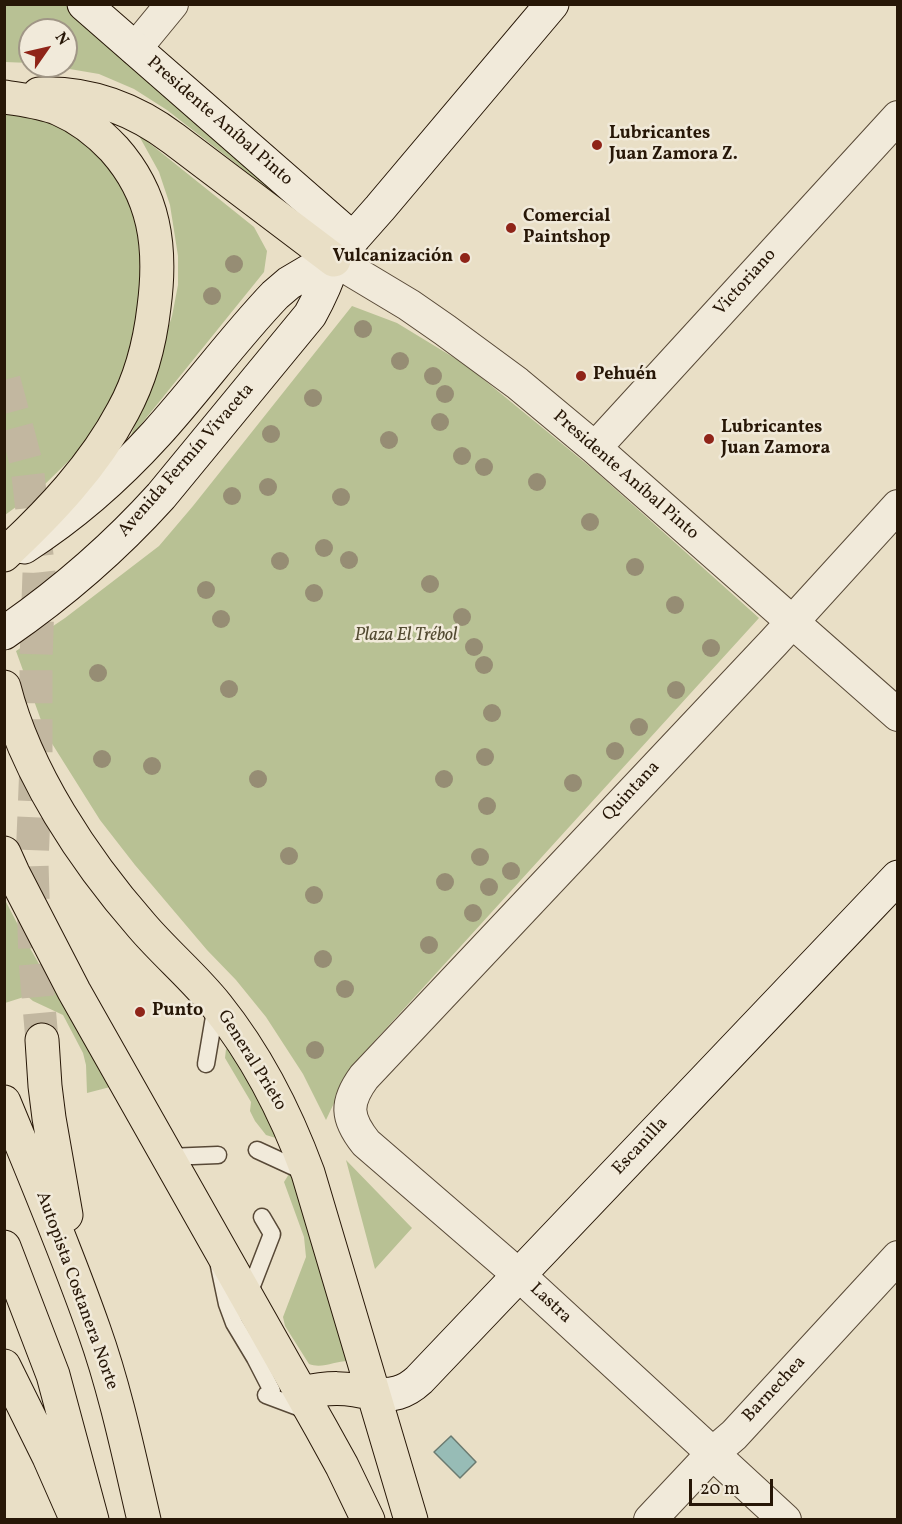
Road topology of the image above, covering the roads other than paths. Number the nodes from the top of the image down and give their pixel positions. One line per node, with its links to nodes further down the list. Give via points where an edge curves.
1 (84, 4): 4 (main road, Presidente Aníbal Pinto)
2 (172, 4): 4 (street)
3 (552, 4): 7 (main road, Avenida Fermín Vivaceta)
4 (135, 49): 7 (main road, Presidente Aníbal Pinto)
5 (5, 97): 7 (main road, via 57,93 100,100 138,115); 10 (main road, via 58,109 79,120 102,137 135,176 153,226 157,287 152,325 124,410 66,492)
6 (897, 117): 8 (street, Victoriano)
7 (343, 249): 8 (street, Presidente Aníbal Pinto, via 409,305 517,383); 10 (main road, Avenida Fermín Vivaceta, via 275,295 157,433 104,488 45,533); 12 (main road, Avenida Fermín Vivaceta, via 310,315 161,495 111,548)
8 (595, 448): 11 (street, Presidente Aníbal Pinto)
9 (897, 506): 11 (street, Quintana)
10 (4, 557)
11 (792, 622): 14 (street, Presidente Aníbal Pinto); 20 (street, Quintana)
12 (4, 633)
13 (6, 692): 17 (main road, General Prieto, via 25,747 74,837 143,928)
14 (897, 715)
15 (4, 853): 24 (main road, via 74,992)
16 (897, 877): 30 (main road, Escanilla)
17 (216, 1004): 19 (lane); 25 (main road, General Prieto, via 275,1096)
18 (42, 1040): 32 (main road, via 55,1159)
19 (206, 1064)
20 (364, 1077): 30 (street, Lastra, via 350,1105 354,1126 366,1143)
21 (4, 1102): 32 (main road, Autopista Costanera Norte)
22 (257, 1150): 25 (lane)
23 (218, 1155): 24 (lane)
24 (168, 1157): 28 (main road)
25 (308, 1173): 35 (main road, General Prieto)
26 (262, 1218): 31 (lane, via 272,1234)
27 (4, 1247): 38 (main road, via 53,1375)
28 (219, 1247): 31 (main road); 34 (lane, via 219,1266 234,1323)
29 (897, 1257): 36 (street, Barnechea, via 734,1435)
30 (520, 1276): 35 (main road, Escanilla, via 412,1386 394,1395); 36 (street, Lastra)
31 (248, 1298): 34 (main road)
32 (82, 1299): 39 (main road, Autopista Costanera Norte, via 107,1369)
33 (4, 1366): 37 (main road)
34 (275, 1394): 35 (main road, via 338,1388); 40 (main road, via 321,1428)
35 (373, 1394): 41 (main road, General Prieto)
36 (712, 1453): 42 (street, Barnechea); 43 (street, Lastra)
37 (76, 1520)
38 (92, 1520)
39 (144, 1520)
40 (368, 1520)
41 (411, 1520)
42 (650, 1520)
43 (785, 1520)

